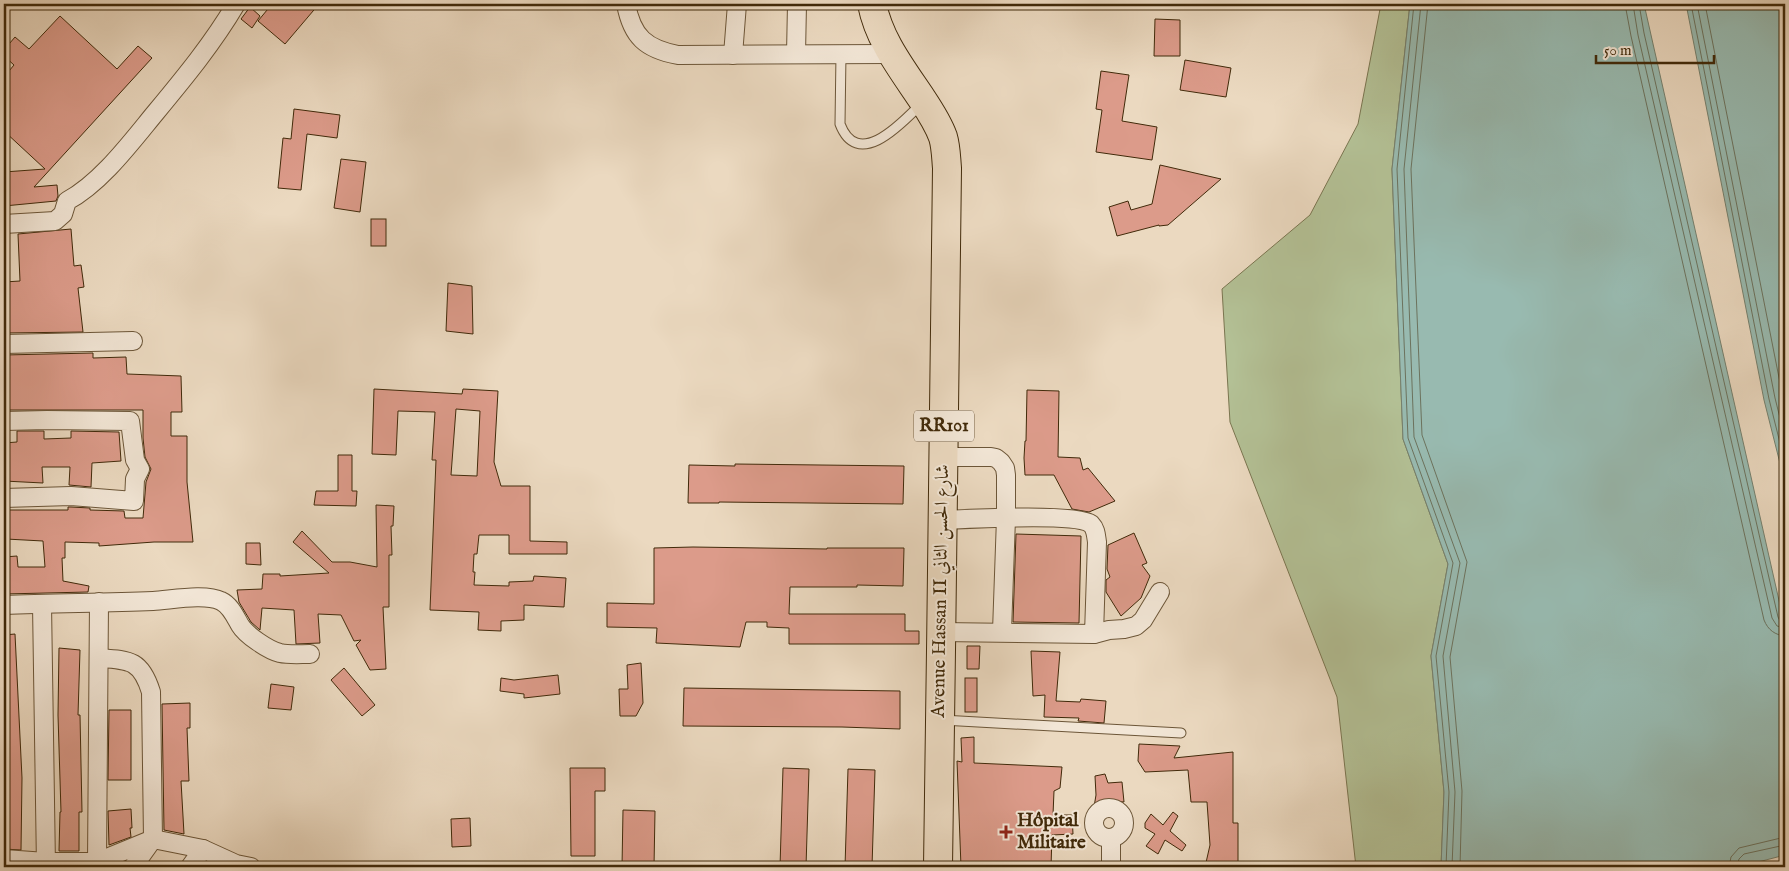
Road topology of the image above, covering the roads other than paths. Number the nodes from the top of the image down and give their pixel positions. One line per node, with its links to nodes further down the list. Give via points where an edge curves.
1 (236, 4): 11 (street, via 208,49 130,144 90,185 67,201 64,214 55,221)
2 (626, 4): 9 (street, via 638,37 652,47 678,55)
3 (736, 4): 9 (street)
4 (797, 4): 6 (street)
5 (872, 4): 8 (main road, Avenue Hassan II شارع الحسن الثاني / RR101, via 876,24)
6 (796, 54): 7 (street); 9 (street)
7 (841, 54): 8 (street); 10 (lane, via 840,124 843,132 854,142 869,143 881,139)
8 (891, 54): 10 (main road, Avenue Hassan II شارع الحسن الثاني / RR101)
9 (733, 55)
10 (924, 102): 15 (main road, Avenue Hassan II شارع الحسن الثاني / RR101, via 943,137 947,168)
11 (4, 224)
12 (133, 341): 13 (street)
13 (4, 344)
14 (4, 421): 16 (street, via 130,421 135,460 140,469 135,479 134,501 71,496)
15 (944, 458): 17 (street, via 991,456 1001,462 1006,475); 18 (main road, Avenue Hassan II شارع الحسن الثاني / RR101)
16 (4, 498)
17 (1006, 518): 18 (street); 23 (street); 25 (street, via 1078,519 1095,529)
18 (943, 520): 24 (main road, Avenue Hassan II شارع الحسن الثاني / RR101)
19 (1160, 592): 25 (street, via 1144,620 1136,626)
20 (99, 602): 21 (street); 26 (street, via 198,597 221,601 229,607 248,635 266,646 279,653); 27 (street)
21 (42, 604): 22 (street); 35 (street)
22 (4, 605)
23 (1002, 631): 24 (street); 25 (street)
24 (941, 632): 28 (main road, Avenue Hassan II شارع الحسن الثاني / RR101)
25 (1094, 634)
26 (310, 654)
27 (99, 658): 31 (street, via 131,662 143,671 151,692); 34 (street)
28 (939, 720): 29 (lane); 39 (main road, Avenue Hassan II شارع الحسن الثاني / RR101)
29 (1182, 733)
30 (1111, 838): 40 (street)
31 (153, 839): 32 (street); 34 (street); 36 (street)
32 (202, 849): 37 (street); 38 (street)
33 (4, 859): 35 (street)
34 (97, 862): 35 (street)
35 (46, 865)
36 (133, 867)
37 (190, 867)
38 (251, 867)
39 (938, 867)
40 (1112, 867)

